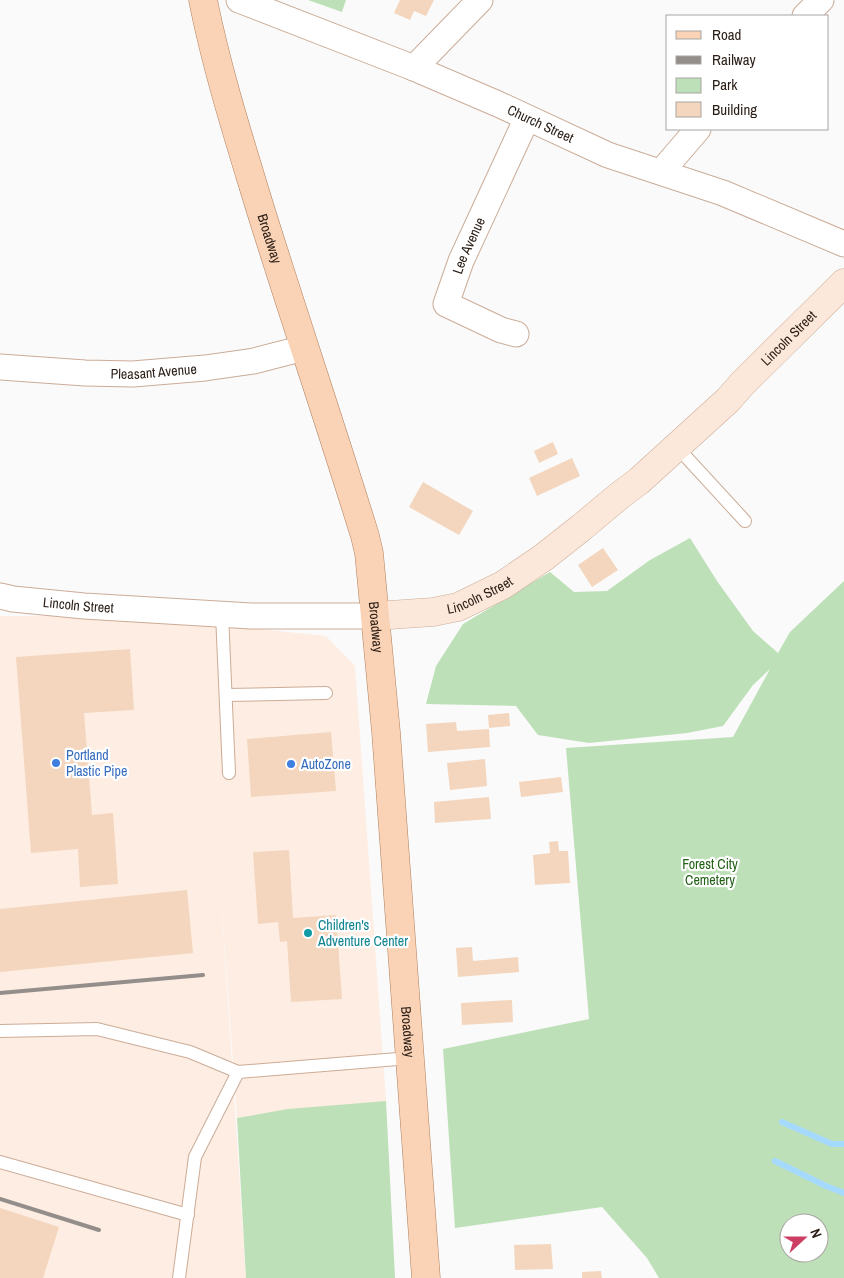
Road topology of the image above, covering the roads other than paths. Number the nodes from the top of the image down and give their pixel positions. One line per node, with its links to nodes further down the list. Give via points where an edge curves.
1 (202, 0): 13 (main road, Broadway, via 211,43)
2 (239, 0): 6 (street, Church Street)
3 (480, 0): 6 (street)
4 (821, 0): 5 (street)
5 (806, 15)
6 (414, 68): 7 (street, Church Street)
7 (527, 118): 9 (street, Church Street, via 608,155); 12 (street, Lee Avenue, via 460,261 446,304)
8 (697, 130): 9 (street)
9 (661, 172): 10 (street, Church Street, via 723,193)
10 (844, 244)
11 (844, 283): 15 (main road, Lincoln Street)
12 (516, 334)
13 (304, 348): 14 (street, Pleasant Avenue, via 254,361 133,374); 19 (main road, Broadway, via 365,536)
14 (0, 367)
15 (677, 447): 16 (lane); 19 (main road, Lincoln Street, via 639,482 503,585 458,607)
16 (745, 521)
17 (0, 596): 18 (street, Lincoln Street, via 84,606)
18 (222, 614): 19 (street, Lincoln Street); 21 (lane)
19 (375, 616): 24 (main road, Broadway)
20 (326, 692): 21 (lane)
21 (226, 695): 22 (lane)
22 (230, 773)
23 (0, 1031): 25 (lane, via 97,1028 190,1052)
24 (410, 1058): 25 (lane); 29 (main road, Broadway)
25 (238, 1072): 27 (lane, via 195,1157)
26 (0, 1162): 27 (lane)
27 (188, 1215): 28 (lane)
28 (179, 1278)
29 (426, 1278)

